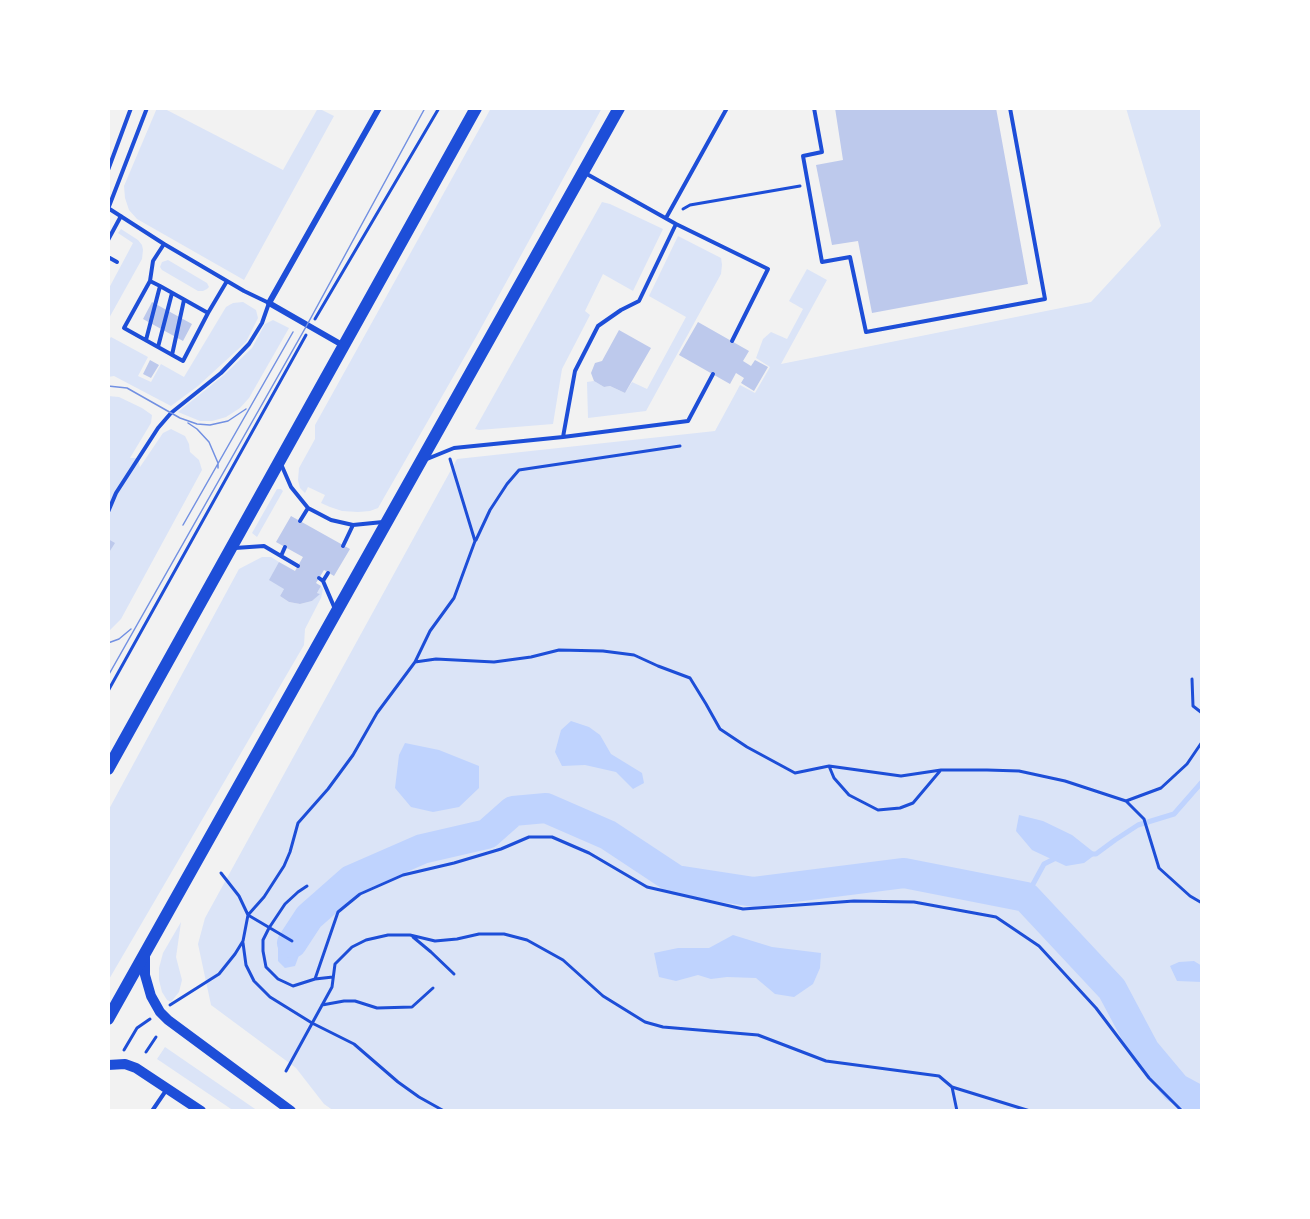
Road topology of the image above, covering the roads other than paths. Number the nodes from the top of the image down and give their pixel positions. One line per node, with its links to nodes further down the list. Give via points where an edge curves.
1 (131, 108): 9 (lane)
2 (147, 108): 11 (lane)
3 (379, 108): 24 (street)
4 (476, 108): 28 (main road)
5 (619, 108): 10 (main road)
6 (727, 108): 13 (lane)
7 (814, 108): 8 (lane, via 822,152 802,156 822,262 850,257 866,332 1045,299)
8 (1010, 108)
9 (108, 170)
10 (583, 172): 13 (lane); 34 (main road)
11 (108, 208): 12 (lane)
12 (121, 216): 15 (lane); 16 (lane)
13 (666, 218): 14 (lane)
14 (676, 224): 27 (lane, via 768,269); 32 (lane, via 639,302 598,326 575,371)
15 (108, 240)
16 (164, 244): 19 (lane, via 153,261); 20 (lane)
17 (108, 257): 18 (lane)
18 (117, 262)
19 (150, 280): 21 (lane); 26 (lane, via 124,328)
20 (227, 281): 24 (lane); 25 (lane)
21 (160, 286): 22 (lane); 26 (lane)
22 (172, 293): 23 (lane); 29 (lane)
23 (184, 300): 25 (lane); 30 (lane)
24 (269, 303): 28 (street); 36 (lane, via 249,344 158,428)
25 (208, 313): 30 (lane, via 183,361)
26 (146, 340): 29 (lane)
27 (732, 341)
28 (344, 346): 33 (main road)
29 (158, 347): 30 (lane)
30 (172, 355)
31 (713, 374): 32 (lane, via 687,421)
32 (563, 437): 34 (lane, via 454,448)
33 (280, 460): 35 (lane, via 291,488); 42 (main road)
34 (420, 461): 38 (main road)
35 (308, 507): 37 (lane); 39 (lane, via 331,520)
36 (108, 512)
37 (300, 521)
38 (387, 522): 39 (lane); 46 (main road)
39 (353, 525): 40 (lane)
40 (343, 546)
41 (285, 547): 43 (lane)
42 (231, 548): 43 (lane, via 264,546); 47 (main road)
43 (280, 556): 44 (lane)
44 (298, 566)
45 (328, 573): 46 (lane, via 321,580)
46 (337, 612): 48 (main road)
47 (108, 769)
48 (145, 954): 49 (main road); 54 (main road, via 145,975 160,1012)
49 (108, 1019)
50 (112, 1064): 51 (main road, via 136,1068)
51 (167, 1089): 52 (lane); 53 (main road)
52 (152, 1111)
53 (201, 1111)
54 (291, 1111)

